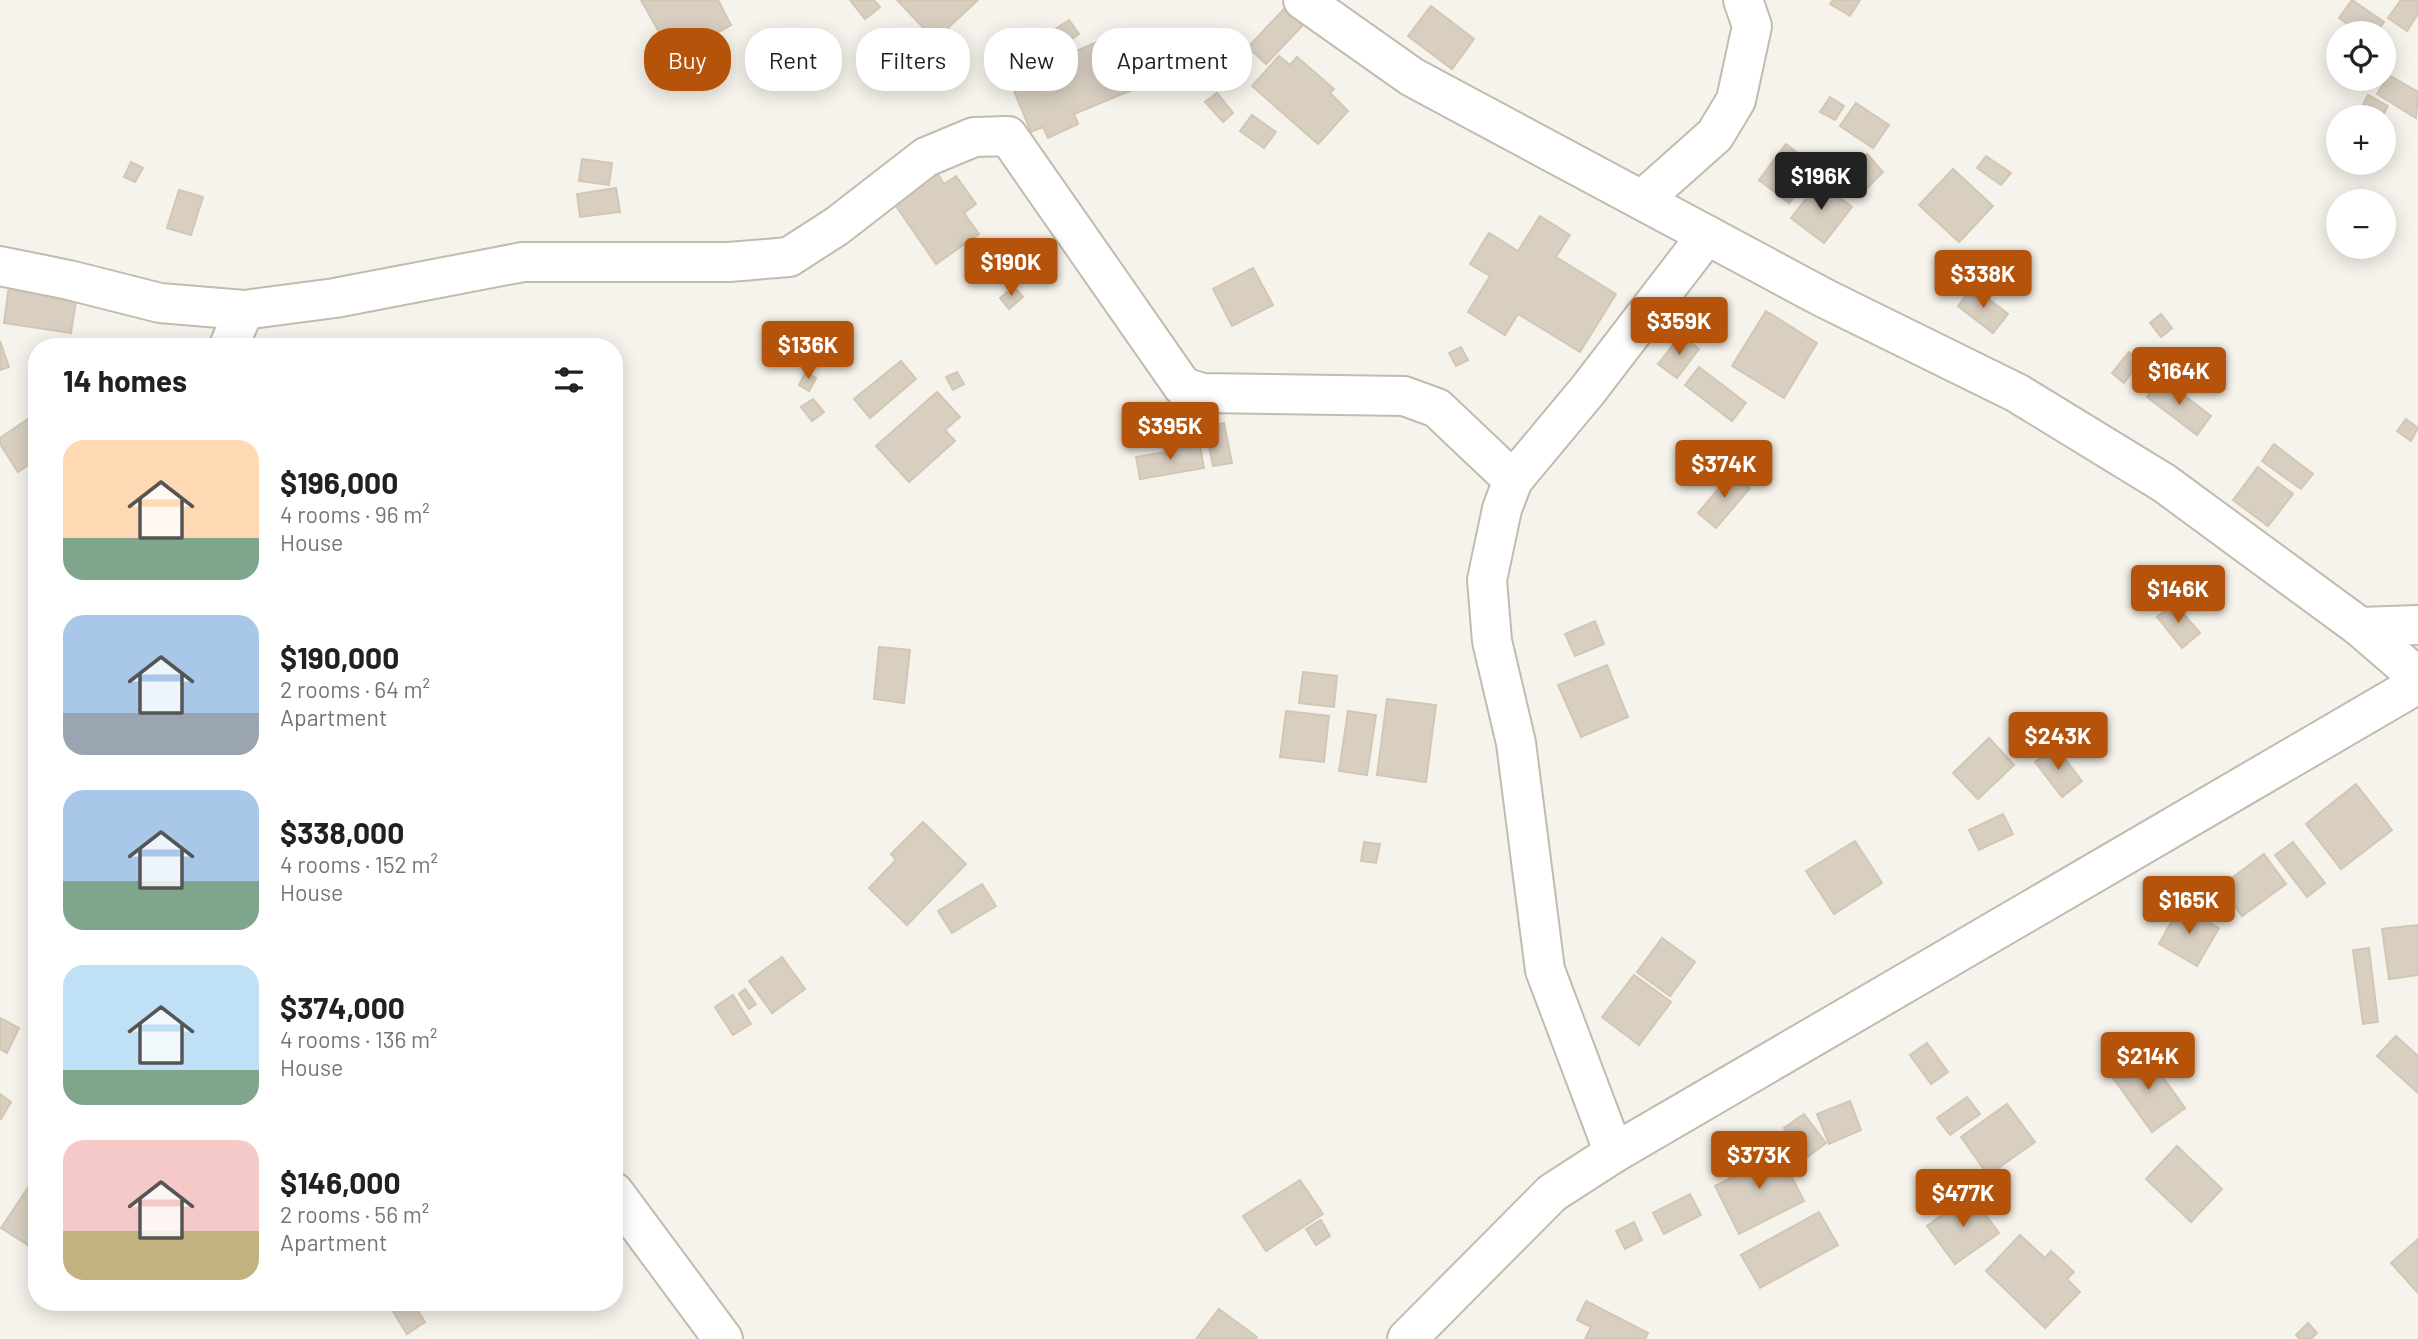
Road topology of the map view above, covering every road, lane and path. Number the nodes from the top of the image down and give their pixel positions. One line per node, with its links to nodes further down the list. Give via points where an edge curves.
1 (1303, 0): 3 (street, via 1412,77)
2 (1744, 0): 3 (street, via 1752,26 1736,100 1715,135)
3 (1642, 200): 4 (street)
4 (1707, 235): 8 (street); 10 (street, via 2017,393 2164,483)
5 (0, 266): 6 (street, via 160,303)
6 (244, 310): 7 (street); 8 (street, via 335,298 523,262 729,262 789,257 926,157 974,137 1008,136 1183,387 1203,393 1404,396 1437,408)
7 (232, 338)
8 (1513, 480): 13 (street, via 1487,580 1492,641 1516,743 1545,970)
9 (2418, 625): 10 (street)
10 (2360, 627): 11 (street)
11 (2418, 677)
12 (2418, 684): 13 (street)
13 (1614, 1153): 16 (street, via 1552,1193)
14 (623, 1204): 15 (street)
15 (723, 1339)
16 (1407, 1339)

